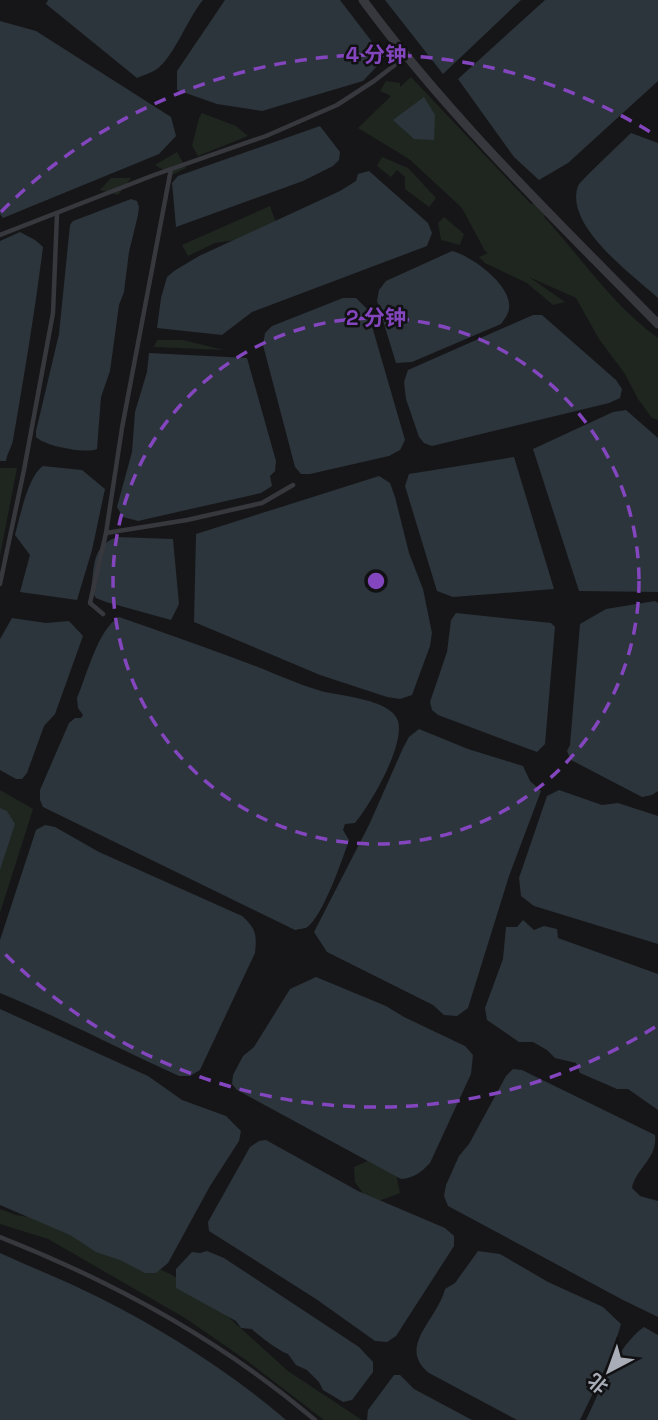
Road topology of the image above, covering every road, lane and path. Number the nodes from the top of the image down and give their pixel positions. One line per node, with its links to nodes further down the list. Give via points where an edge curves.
1 (363, 0): 2 (street)
2 (405, 57): 3 (lane, via 337,105); 6 (street)
3 (172, 169): 4 (lane); 8 (lane)
4 (57, 214): 5 (lane); 9 (lane, via 53,313)
5 (0, 235)
6 (658, 324)
7 (293, 485): 8 (lane, via 262,503)
8 (106, 533): 10 (lane, via 90,603)
9 (0, 584)
10 (103, 614)
11 (0, 1237): 12 (lane, via 110,1284 191,1329)
12 (315, 1420)

